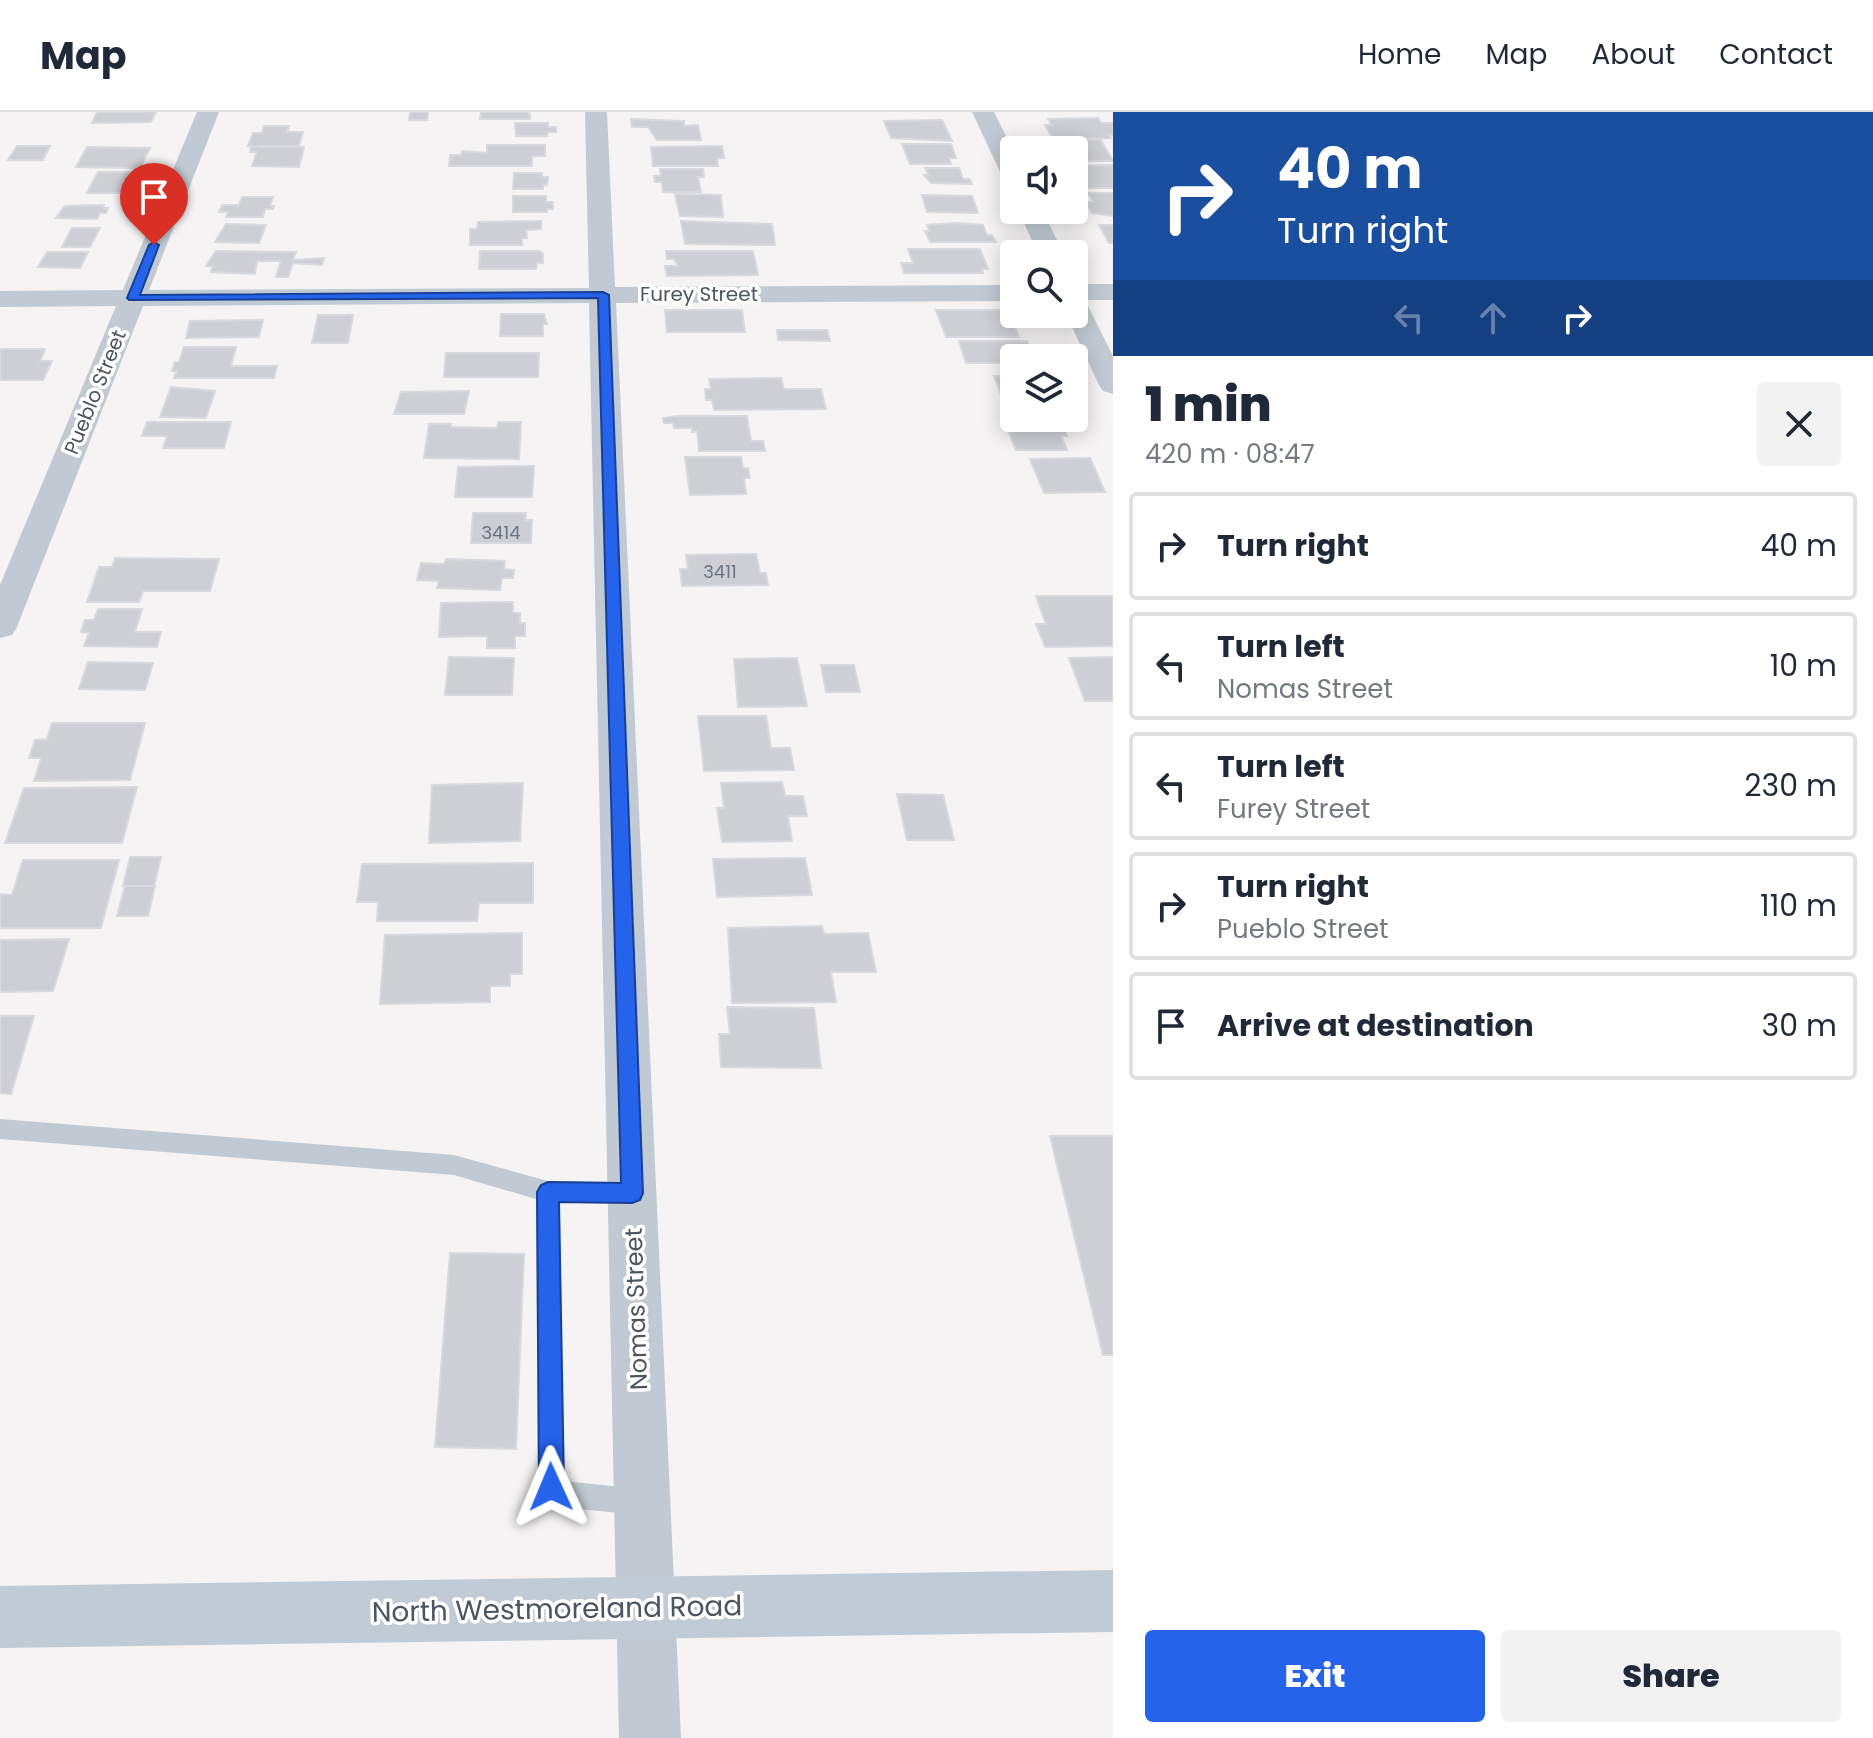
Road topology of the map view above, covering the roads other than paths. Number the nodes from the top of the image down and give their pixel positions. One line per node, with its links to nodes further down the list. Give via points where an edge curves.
1 (208, 112): 9 (street, Pueblo Street)
2 (596, 112): 8 (street, Nomas Street)
3 (983, 112): 4 (street)
4 (1000, 147)
5 (1088, 292): 6 (street)
6 (1113, 292)
7 (1000, 293): 8 (street, Furey Street)
8 (603, 295): 9 (street, Furey Street); 16 (street, Nomas Street)
9 (133, 298): 10 (street, Furey Street); 13 (street, Pueblo Street)
10 (0, 299)
11 (1086, 328): 12 (street)
12 (1113, 385)
13 (0, 627)
14 (0, 1129): 15 (lane, via 454,1165)
15 (548, 1192): 16 (lane); 17 (lane, via 551,1487 557,1494)
16 (632, 1193): 17 (street, Nomas Street)
17 (642, 1502): 19 (street, Nomas Street)
18 (1113, 1601): 19 (main road, North Westmoreland Road)
19 (646, 1607): 20 (main road, North Westmoreland Road); 21 (street, Nomas Street)
20 (0, 1617)
21 (650, 1738)

